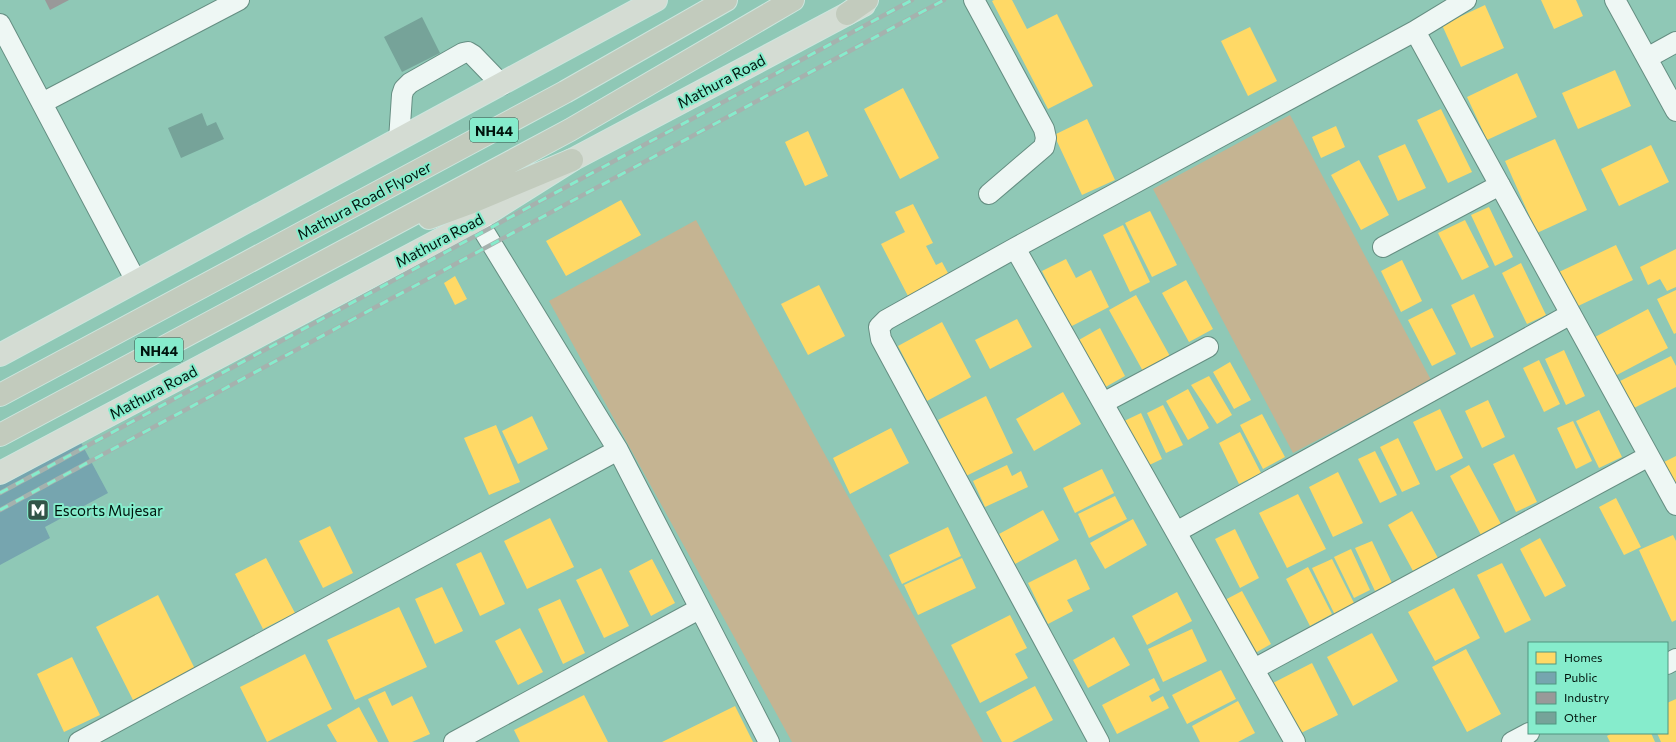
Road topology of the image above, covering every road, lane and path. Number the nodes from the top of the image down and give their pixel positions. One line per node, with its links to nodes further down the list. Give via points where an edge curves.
1 (239, 0): 16 (street)
2 (656, 0): 15 (main road)
3 (726, 0): 30 (highway, Mathura Road Flyover / NH44, via 565,92)
4 (793, 0): 23 (highway, NH44, via 570,130)
5 (867, 0): 10 (highway)
6 (874, 0): 10 (main road, Mathura Road)
7 (974, 0): 21 (street, via 1044,129 1046,138 1044,147)
8 (1466, 0): 12 (street)
9 (1615, 0): 14 (street)
10 (847, 14): 19 (main road, Mathura Road)
11 (0, 24): 16 (street)
12 (1415, 31): 20 (street); 25 (street)
13 (1676, 42): 14 (street)
14 (1647, 58): 17 (street)
15 (502, 85): 18 (main road); 18 (street, via 473,55 463,53 404,89)
16 (42, 103): 26 (street)
17 (1676, 111)
18 (399, 140): 26 (main road)
19 (572, 160): 22 (main road, Mathura Road); 23 (highway, via 467,204)
20 (1500, 185): 24 (street); 27 (street)
21 (989, 194)
22 (477, 220): 33 (street); 35 (main road, Mathura Road)
23 (357, 244): 32 (highway, NH44)
24 (1383, 247)
25 (1015, 248): 31 (street); 44 (street, via 886,320 879,327 881,339)
26 (136, 282): 29 (main road)
27 (1571, 314): 34 (street); 37 (street)
28 (1208, 347): 31 (street)
29 (0, 356)
30 (0, 395)
31 (1103, 403): 37 (street)
32 (0, 435)
33 (618, 450): 38 (street); 41 (street)
34 (1649, 456): 36 (street); 39 (street)
35 (0, 473)
36 (1676, 505)
37 (1176, 532): 39 (street)
38 (699, 609): 42 (street); 43 (street)
39 (1254, 669): 45 (street)
40 (1528, 734): 46 (street)
41 (79, 742)
42 (454, 742)
43 (769, 742)
44 (1099, 742)
45 (1295, 742)
46 (1512, 742)

